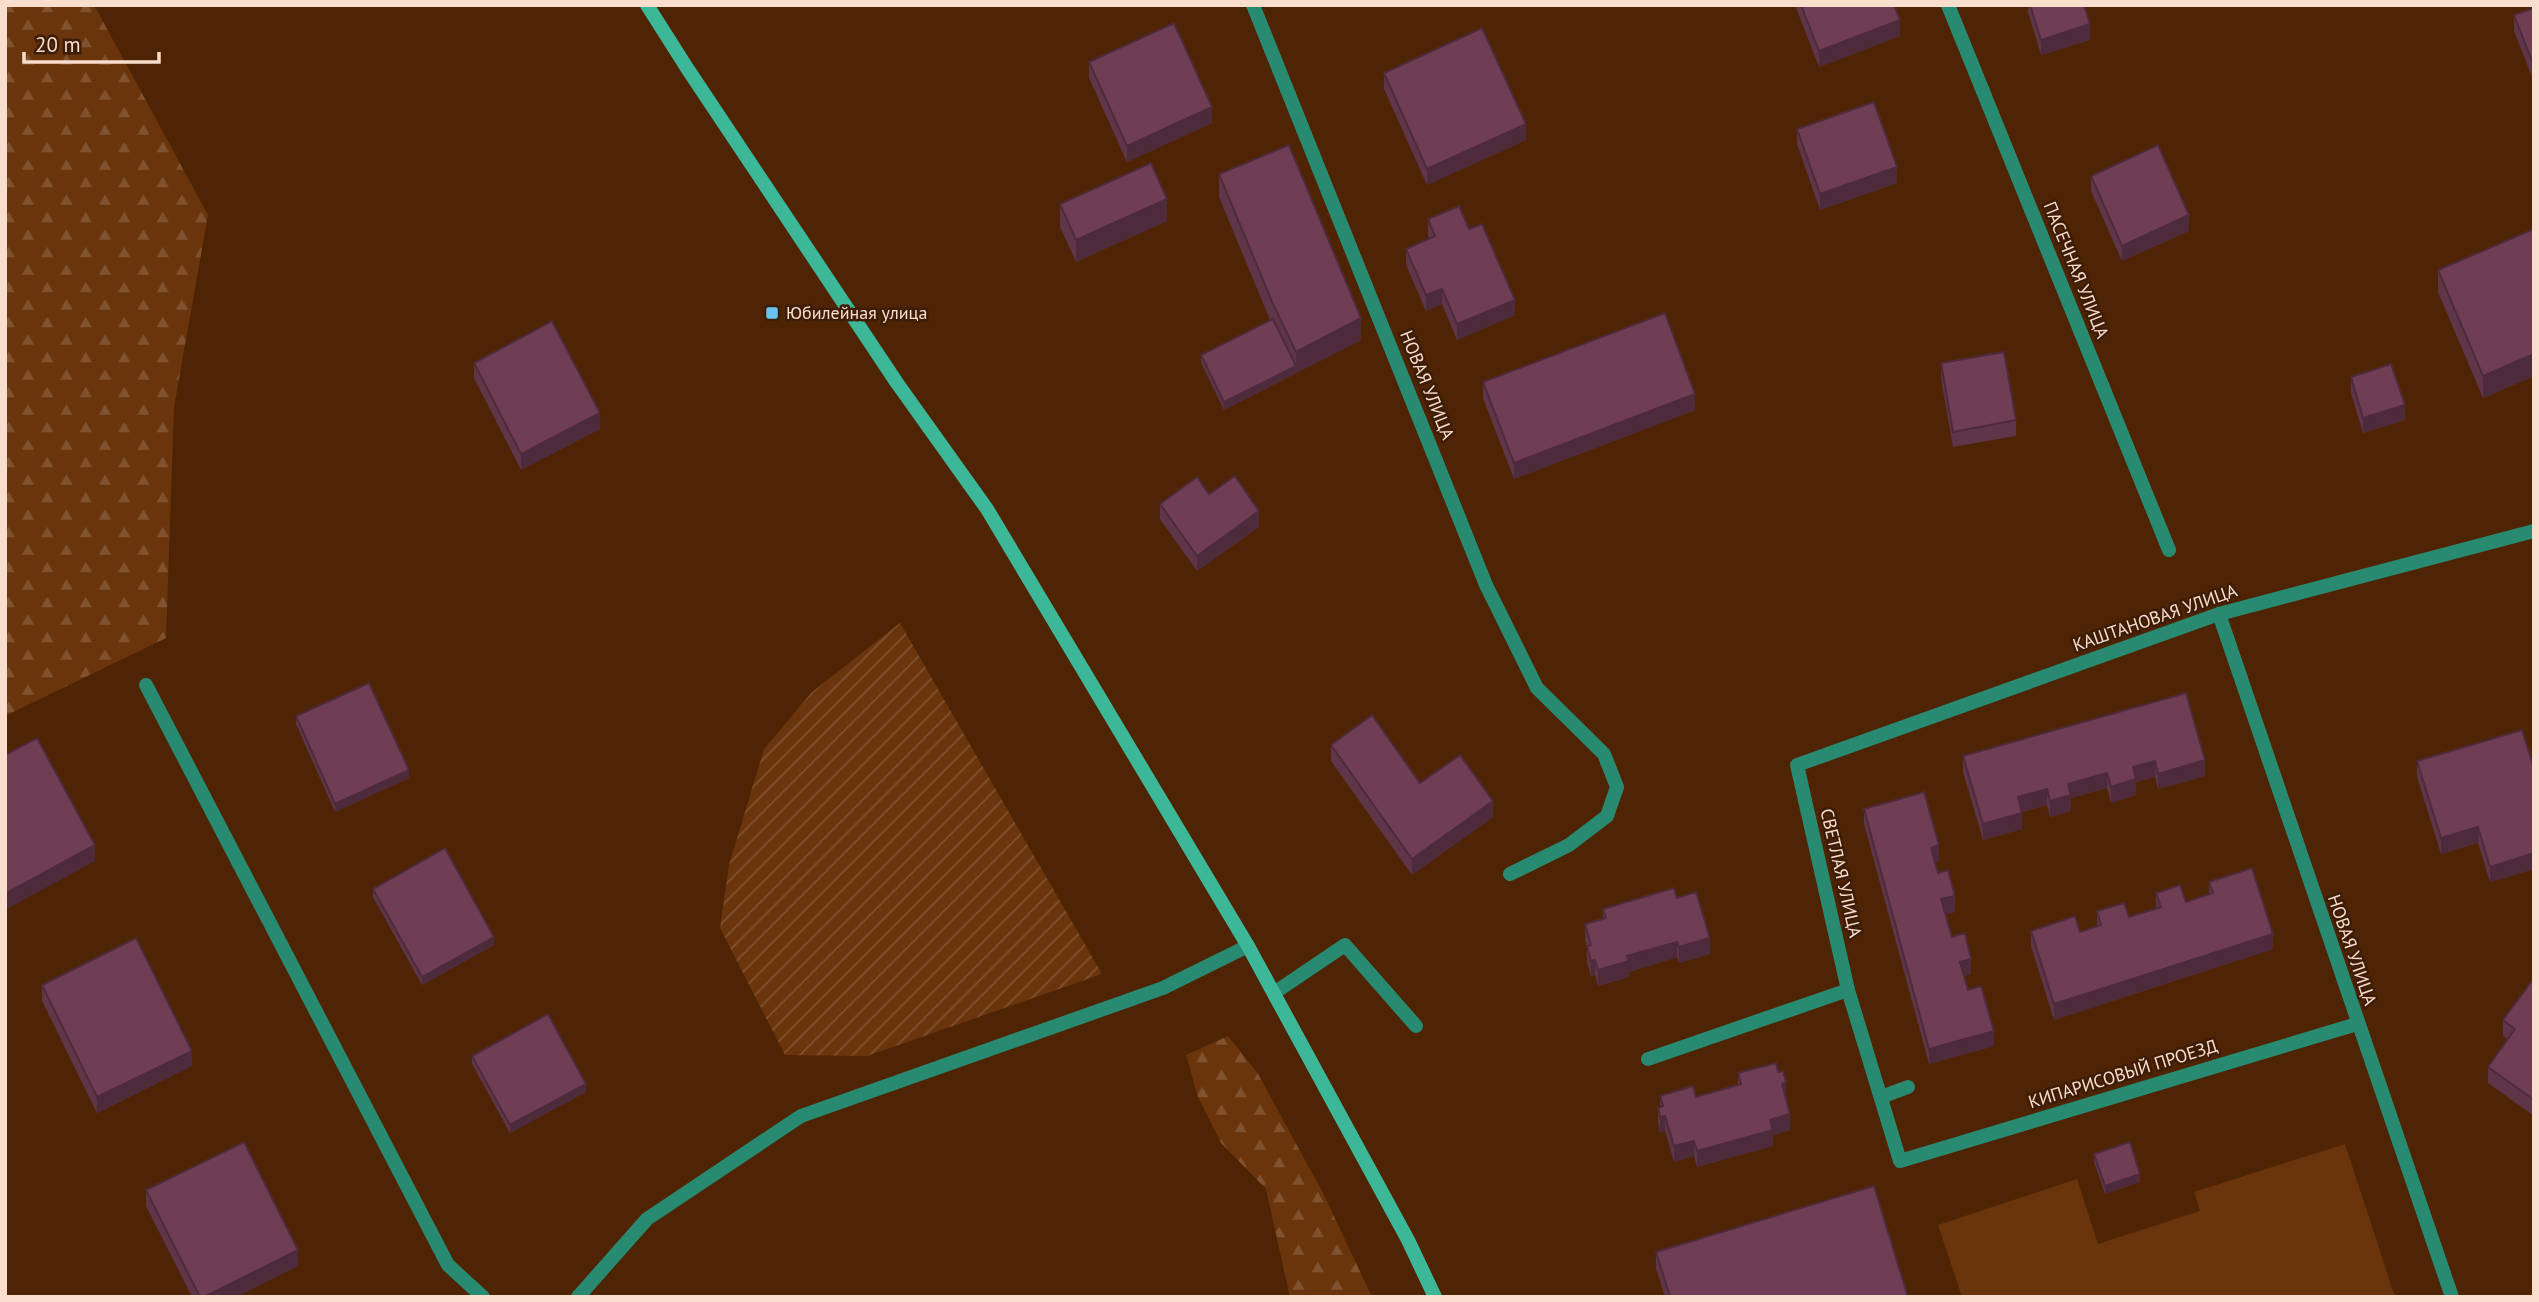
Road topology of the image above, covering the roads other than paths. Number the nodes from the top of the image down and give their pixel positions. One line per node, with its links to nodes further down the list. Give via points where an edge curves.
1 (647, 5): 10 (main road, via 897,383 987,509)
2 (1253, 5): 9 (street, НОВАЯ УЛИЦА, via 1486,585 1537,688 1604,754 1617,787 1607,816 1569,845)
3 (1948, 5): 5 (street, ПАСЕЧНАЯ УЛИЦА)
4 (2534, 531): 6 (street, КАШТАНОВАЯ УЛИЦА)
5 (2169, 550)
6 (2219, 614): 8 (street, КАШТАНОВАЯ УЛИЦА); 13 (street, НОВАЯ УЛИЦА)
7 (146, 684): 19 (street, via 448,1265)
8 (1797, 765): 11 (street, СВЕТЛАЯ УЛИЦА)
9 (1510, 874)
10 (1248, 946): 12 (main road); 20 (street, via 1163,988 801,1116 648,1220)
11 (1848, 990): 15 (street); 17 (street, СВЕТЛАЯ УЛИЦА)
12 (1274, 993): 14 (street, via 1345,946); 21 (main road)
13 (2357, 1024): 18 (street, КИПАРИСОВЫЙ ПРОЕЗД); 22 (street, НОВАЯ УЛИЦА)
14 (1416, 1026)
15 (1648, 1059)
16 (1908, 1087): 17 (street)
17 (1881, 1097): 18 (street, СВЕТЛАЯ УЛИЦА)
18 (1900, 1161)
19 (483, 1297)
20 (578, 1297)
21 (1435, 1297)
22 (2452, 1297)

